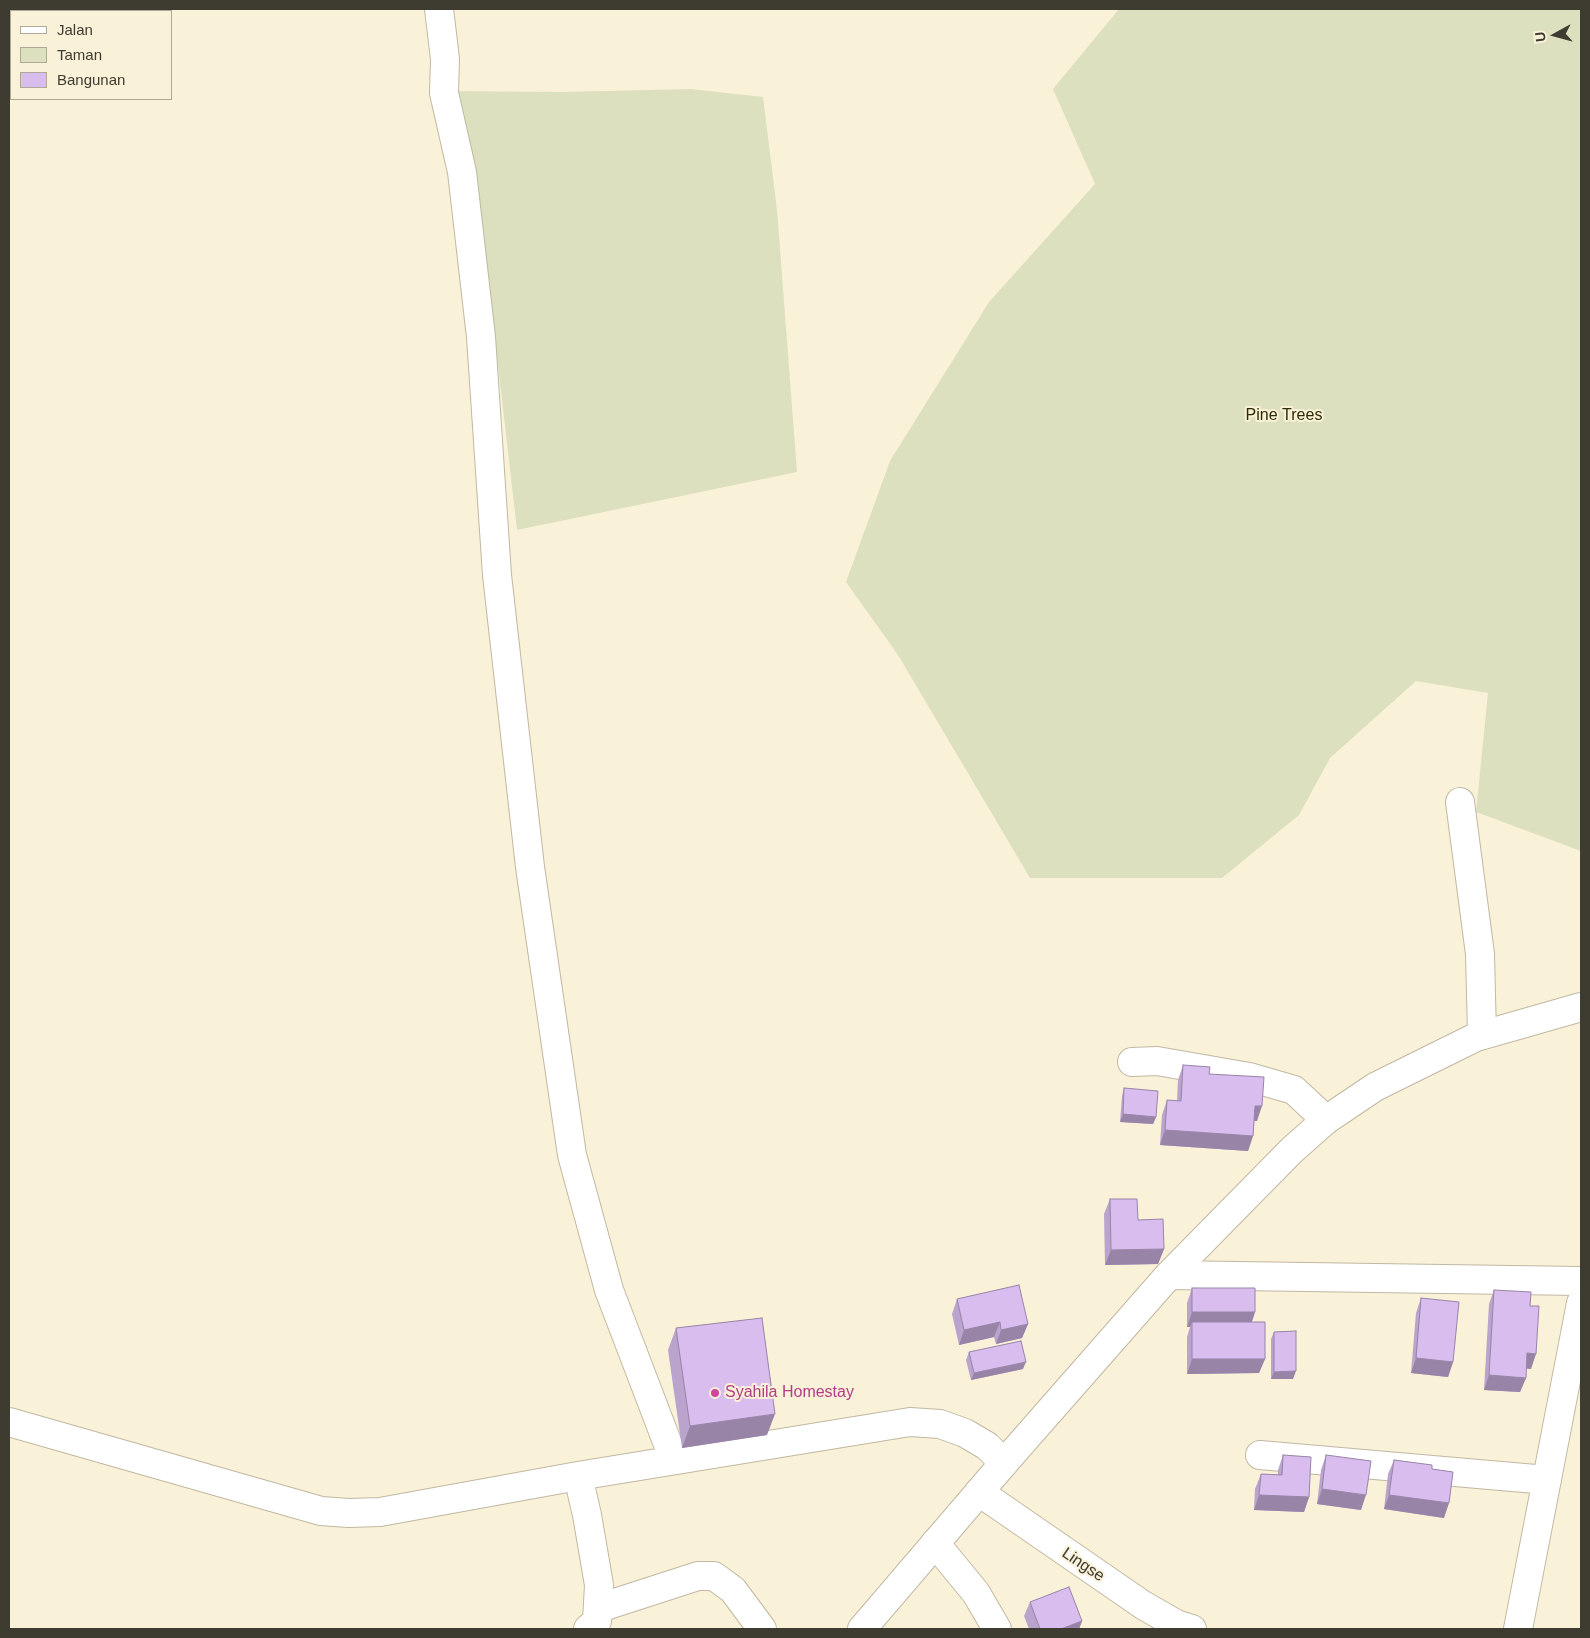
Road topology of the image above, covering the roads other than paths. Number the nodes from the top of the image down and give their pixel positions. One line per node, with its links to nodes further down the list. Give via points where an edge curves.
1 (439, 9): 12 (street, via 445,59 444,93 462,172 481,337 497,575 530,866 572,1155 610,1290)
2 (1460, 802): 4 (street, via 1480,954)
3 (1581, 1007): 4 (street)
4 (1482, 1035): 6 (street, via 1437,1054 1375,1087)
5 (1132, 1062): 6 (street, via 1157,1061 1250,1077 1294,1090)
6 (1326, 1120): 7 (street, via 1292,1150)
7 (1169, 1275): 8 (street); 13 (street)
8 (1581, 1281)
9 (1581, 1303): 15 (street)
10 (9, 1422): 14 (street, via 321,1511 380,1512)
11 (1260, 1455): 15 (street)
12 (674, 1460): 13 (street, via 910,1422 940,1424 966,1433); 14 (street)
13 (1004, 1463): 16 (street)
14 (578, 1476): 18 (street, via 596,1560)
15 (1547, 1480): 23 (street)
16 (979, 1492): 17 (street); 22 (street, Lingse, via 1143,1605 1176,1624)
17 (935, 1543): 20 (street); 21 (street, via 976,1593)
18 (594, 1619): 19 (street, via 698,1576 714,1576 733,1590)
19 (762, 1629)
20 (862, 1629)
21 (997, 1629)
22 (1192, 1629)
23 (1518, 1629)

